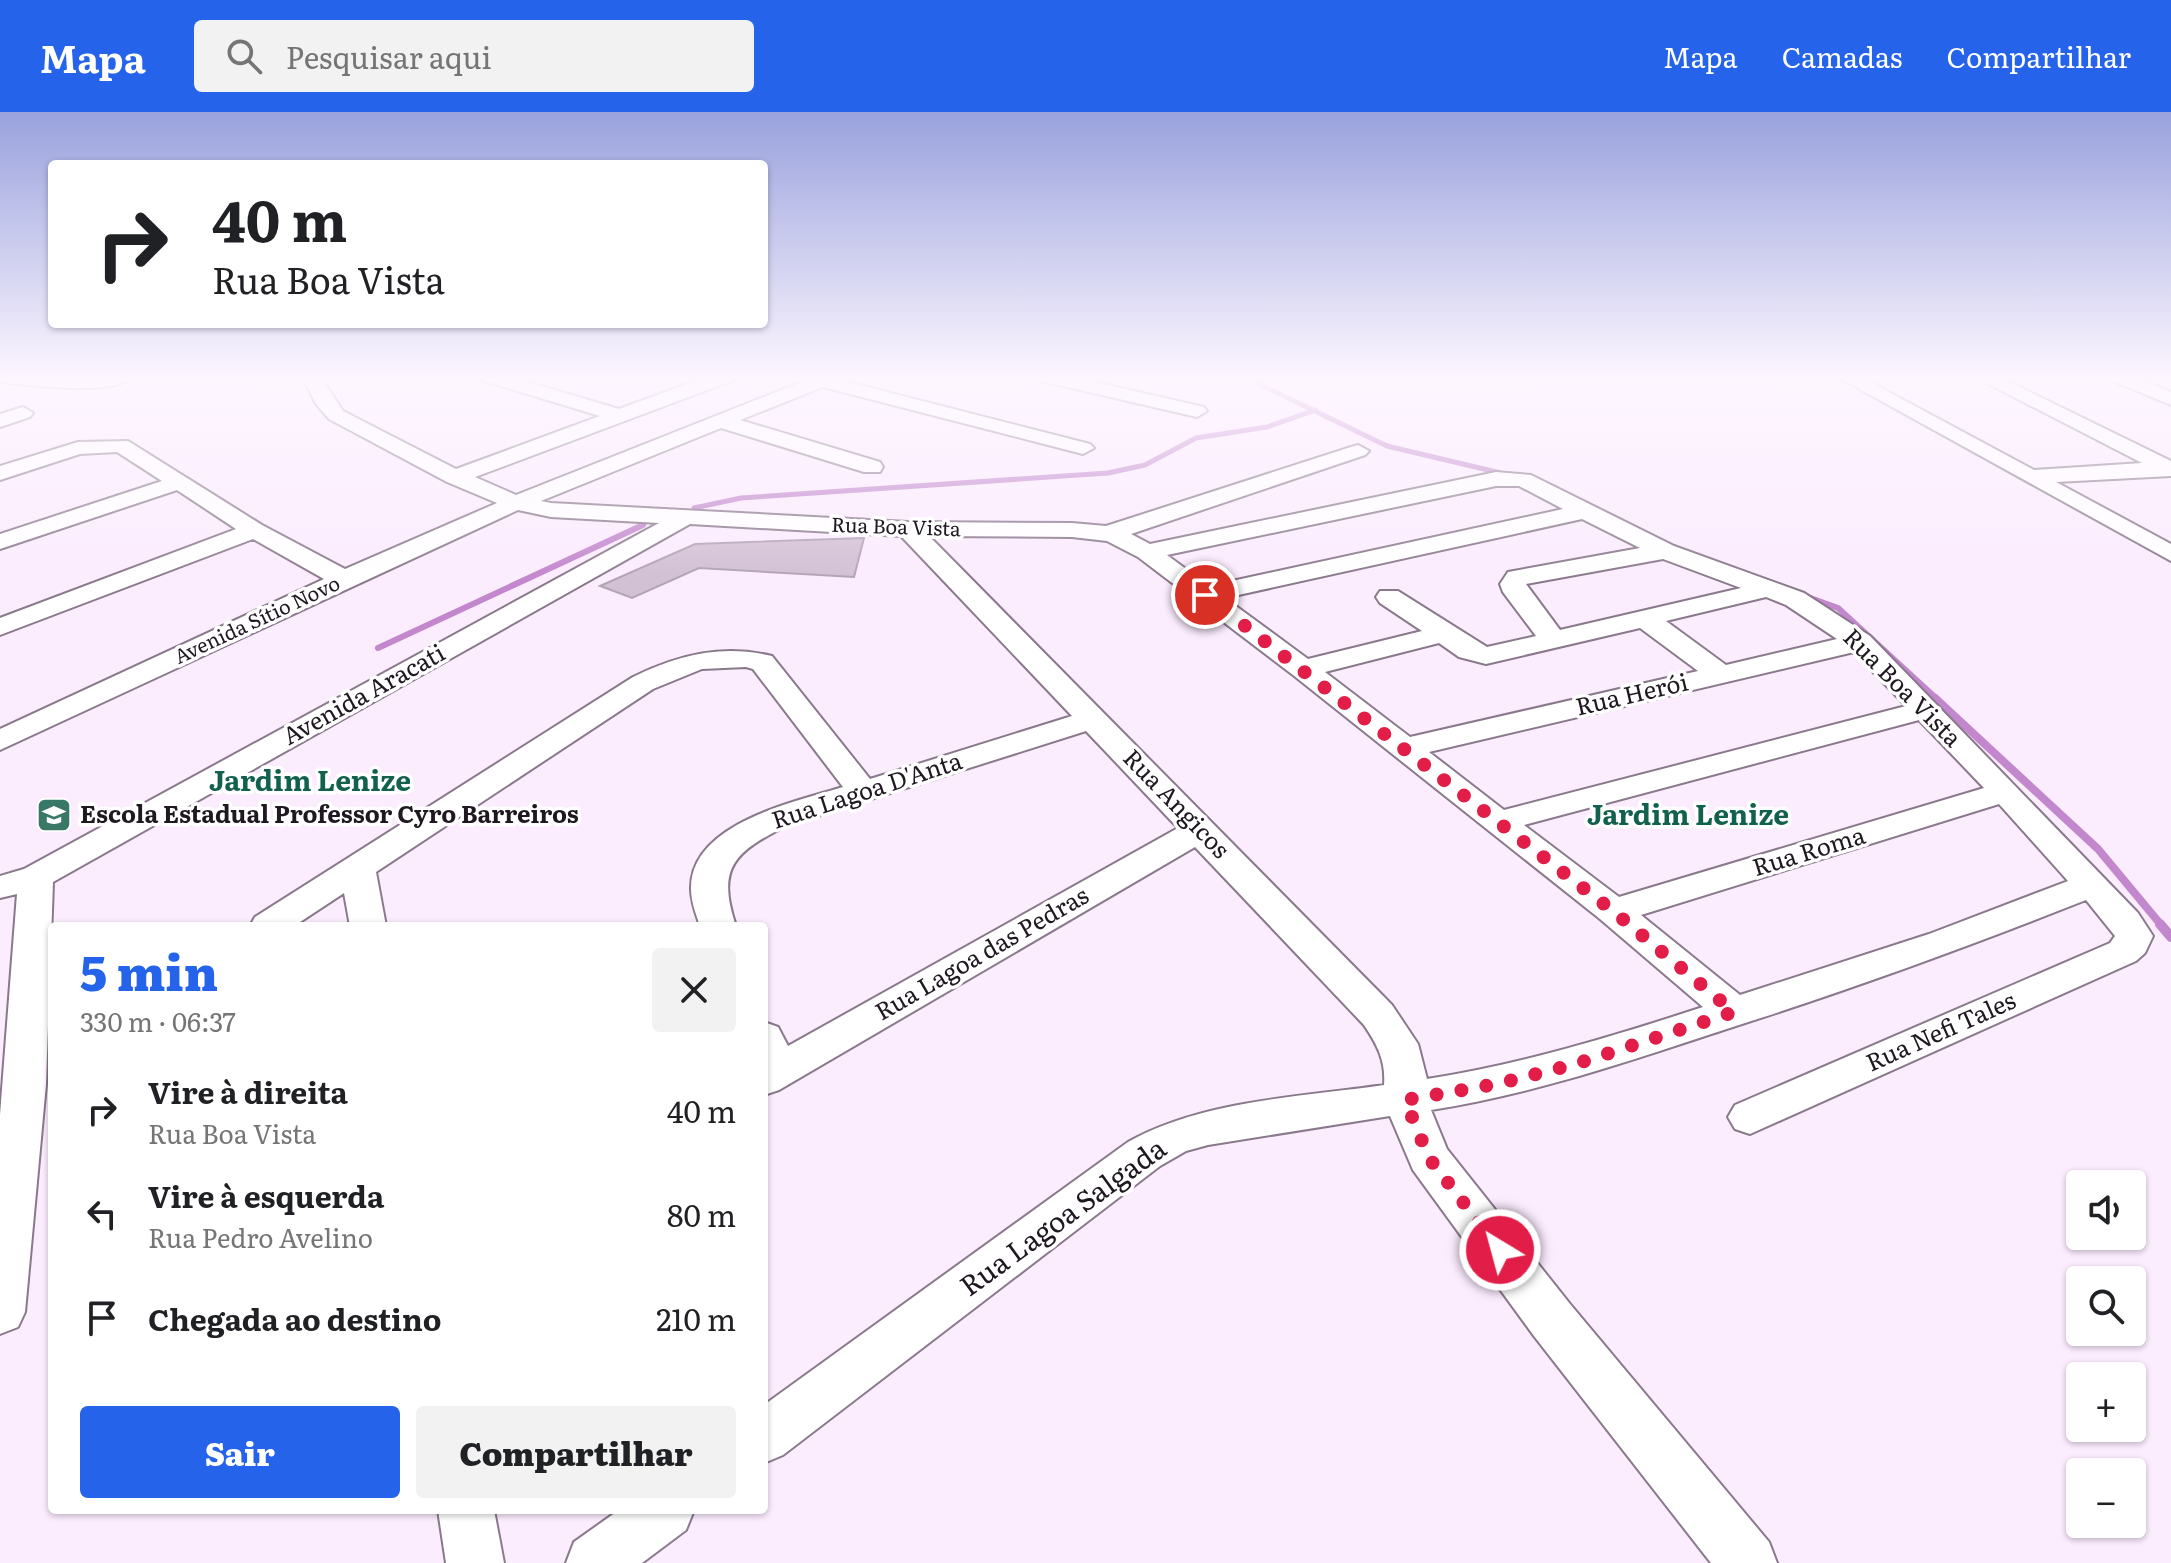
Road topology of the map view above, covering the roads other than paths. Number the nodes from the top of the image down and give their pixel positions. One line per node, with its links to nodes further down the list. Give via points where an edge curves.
1 (391, 444): 13 (street)
2 (542, 444): 13 (street)
3 (663, 444): 16 (street, Avenida Sítio Novo)
4 (795, 444): 10 (street)
5 (1067, 444): 8 (street)
6 (1969, 444): 14 (street)
7 (2120, 444): 11 (street)
8 (1083, 448)
9 (1358, 451): 21 (street, Rua Boa Vista)
10 (872, 467)
11 (2170, 468): 14 (street)
12 (0, 473): 15 (street, via 78,448 109,444 128,447)
13 (455, 477): 16 (street)
14 (2030, 477): 25 (street)
15 (180, 482): 20 (street); 22 (street)
16 (516, 503): 18 (street); 26 (street, Avenida Sítio Novo)
17 (1581, 512): 23 (street, Rua Boa Vista); 24 (street, Rua Boa Vista, via 1523,480 1496,479); 28 (street)
18 (683, 519): 19 (street, Rua Boa Vista); 46 (street, Avenida Aracati)
19 (908, 529): 21 (street, Rua Boa Vista); 38 (street, Rua Angicos)
20 (254, 530): 26 (street); 31 (street)
21 (1109, 533): 24 (street, Rua Boa Vista)
22 (0, 542)
23 (1665, 551): 27 (street, Rua Boa Vista); 33 (street, via 1517,577 1516,592)
24 (1147, 552): 28 (street, Rua Boa Vista)
25 (2171, 554)
26 (344, 579): 39 (street, Avenida Sítio Novo)
27 (1769, 589): 30 (street); 34 (street, Rua Boa Vista, via 1821,613)
28 (1205, 595): 35 (street, Rua Boa Vista)
29 (1389, 597): 32 (street)
30 (1645, 619): 33 (street); 36 (street)
31 (0, 627)
32 (1443, 634): 33 (street, via 1486,656); 35 (street)
33 (1553, 639)
34 (1860, 642): 36 (street, Rua Herói); 37 (street, Rua Boa Vista)
35 (1303, 669): 40 (street, Rua Boa Vista)
36 (1721, 674): 40 (street, Rua Herói)
37 (1924, 710): 42 (street, Rua Boa Vista); 43 (street)
38 (1095, 719): 41 (street, Rua Lagoa D'Anta); 44 (street, Rua Angicos)
39 (0, 741)
40 (1404, 748): 43 (street, Rua Boa Vista)
41 (862, 790): 45 (street, via 762,662 717,657 679,666 643,683); 51 (street, Rua Lagoa D'Anta, via 774,819 723,851 710,868 708,887)
42 (2006, 792): 47 (street, Rua Boa Vista); 48 (street, Rua Roma)
43 (1496, 822): 48 (street, Rua Boa Vista)
44 (1200, 830): 54 (street, Rua Lagoa das Pedras); 56 (street, Rua Angicos, via 1378,1015 1398,1044 1406,1071)
45 (358, 867): 49 (street); 50 (street)
46 (18, 882): 55 (street)
47 (2089, 886): 52 (street, Rua Boa Vista, via 2125,921 2134,936); 53 (street, via 1942,943)
48 (1613, 911): 53 (street, Rua Boa Vista)
49 (274, 922)
50 (367, 922)
51 (717, 922)
52 (2132, 944): 57 (street, Rua Nefi Tales)
53 (1734, 1012): 56 (street, via 1576,1064)
54 (769, 1062)
55 (39, 1075): 58 (street)
56 (1405, 1100): 59 (street, Rua Lagoa Salgada, via 1208,1128 1172,1138); 64 (street, Rua Angicos, via 1429,1158)
57 (1750, 1117)
58 (0, 1312)
59 (768, 1434)
60 (467, 1514): 62 (street)
61 (661, 1514): 63 (street)
62 (475, 1563)
63 (595, 1563)
64 (1748, 1563)

